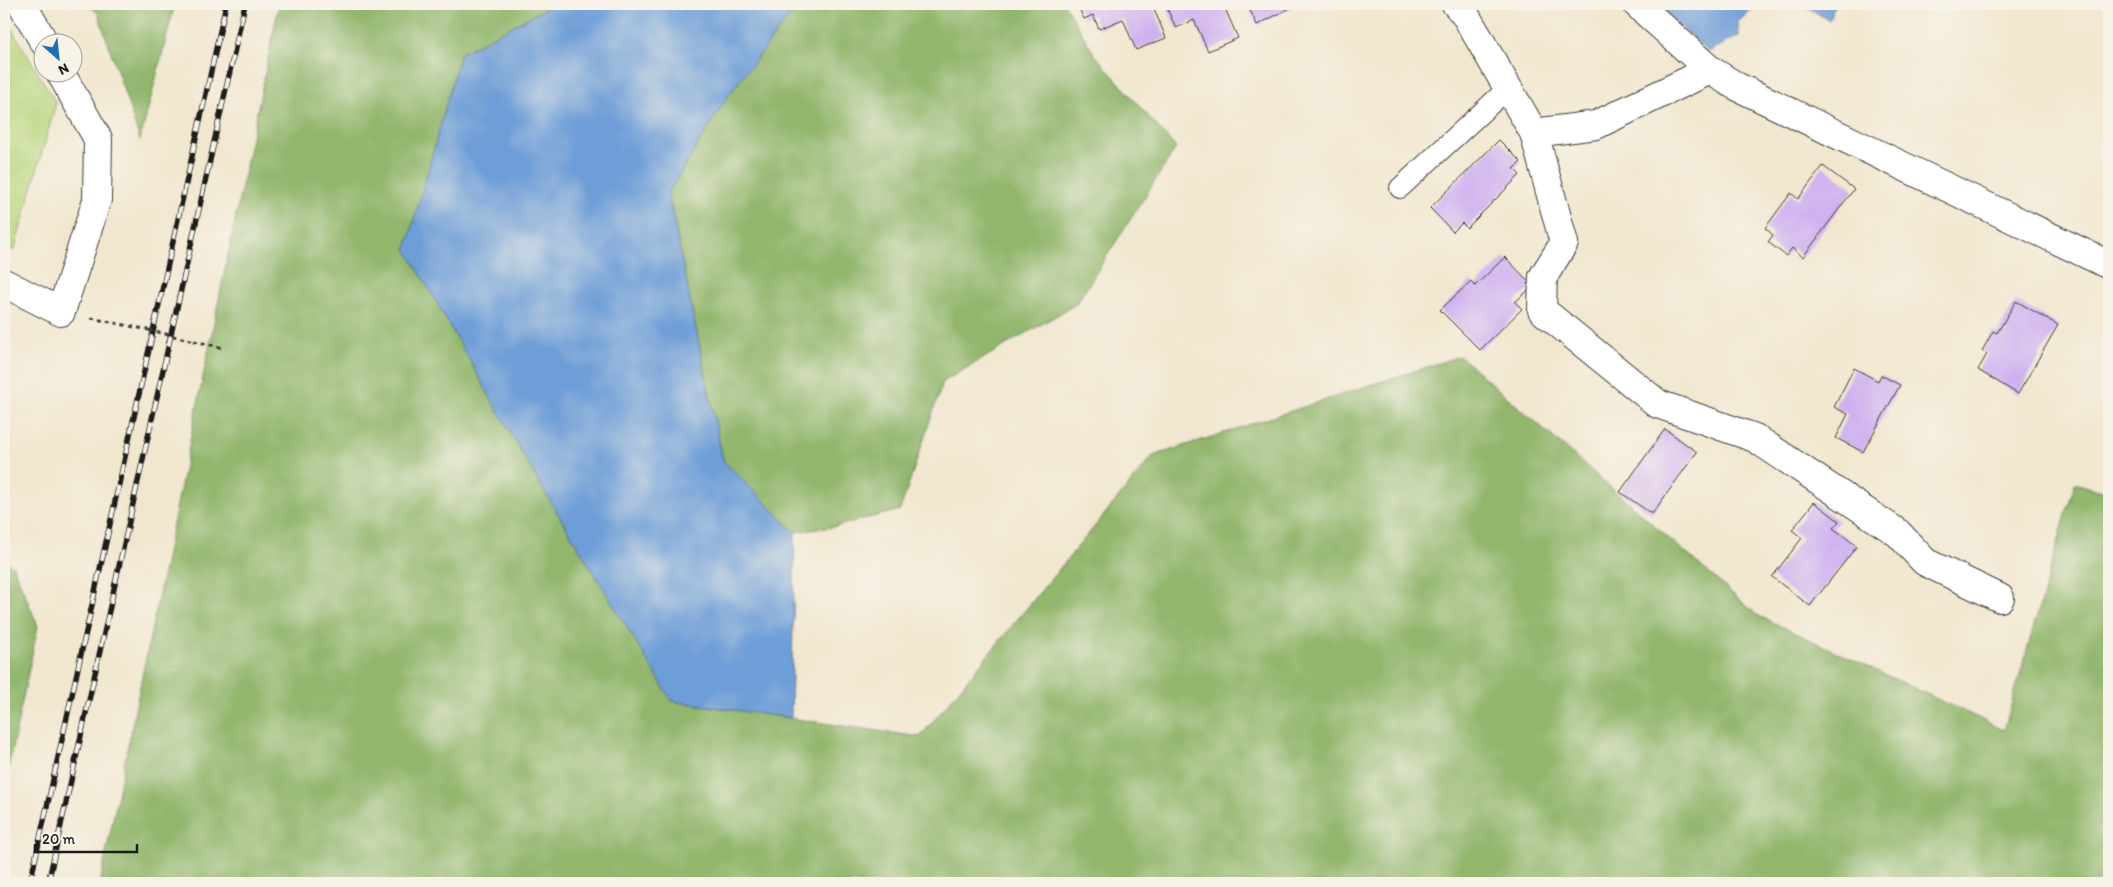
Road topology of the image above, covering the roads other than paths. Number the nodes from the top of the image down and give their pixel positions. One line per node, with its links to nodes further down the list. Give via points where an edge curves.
1 (22, 4): 4 (street)
2 (1456, 4): 7 (street)
3 (1637, 4): 5 (street)
4 (38, 32)
5 (1710, 70): 8 (street, via 1596,125); 10 (street, via 1736,86)
6 (66, 82): 11 (street, via 98,139 97,200 60,312)
7 (1508, 88): 8 (street); 9 (lane)
8 (1534, 133): 12 (street, via 1564,243 1544,277 1542,310 1658,404 1755,438 1898,533 1925,562)
9 (1400, 188)
10 (2109, 265)
11 (4, 284)
12 (2000, 598)

